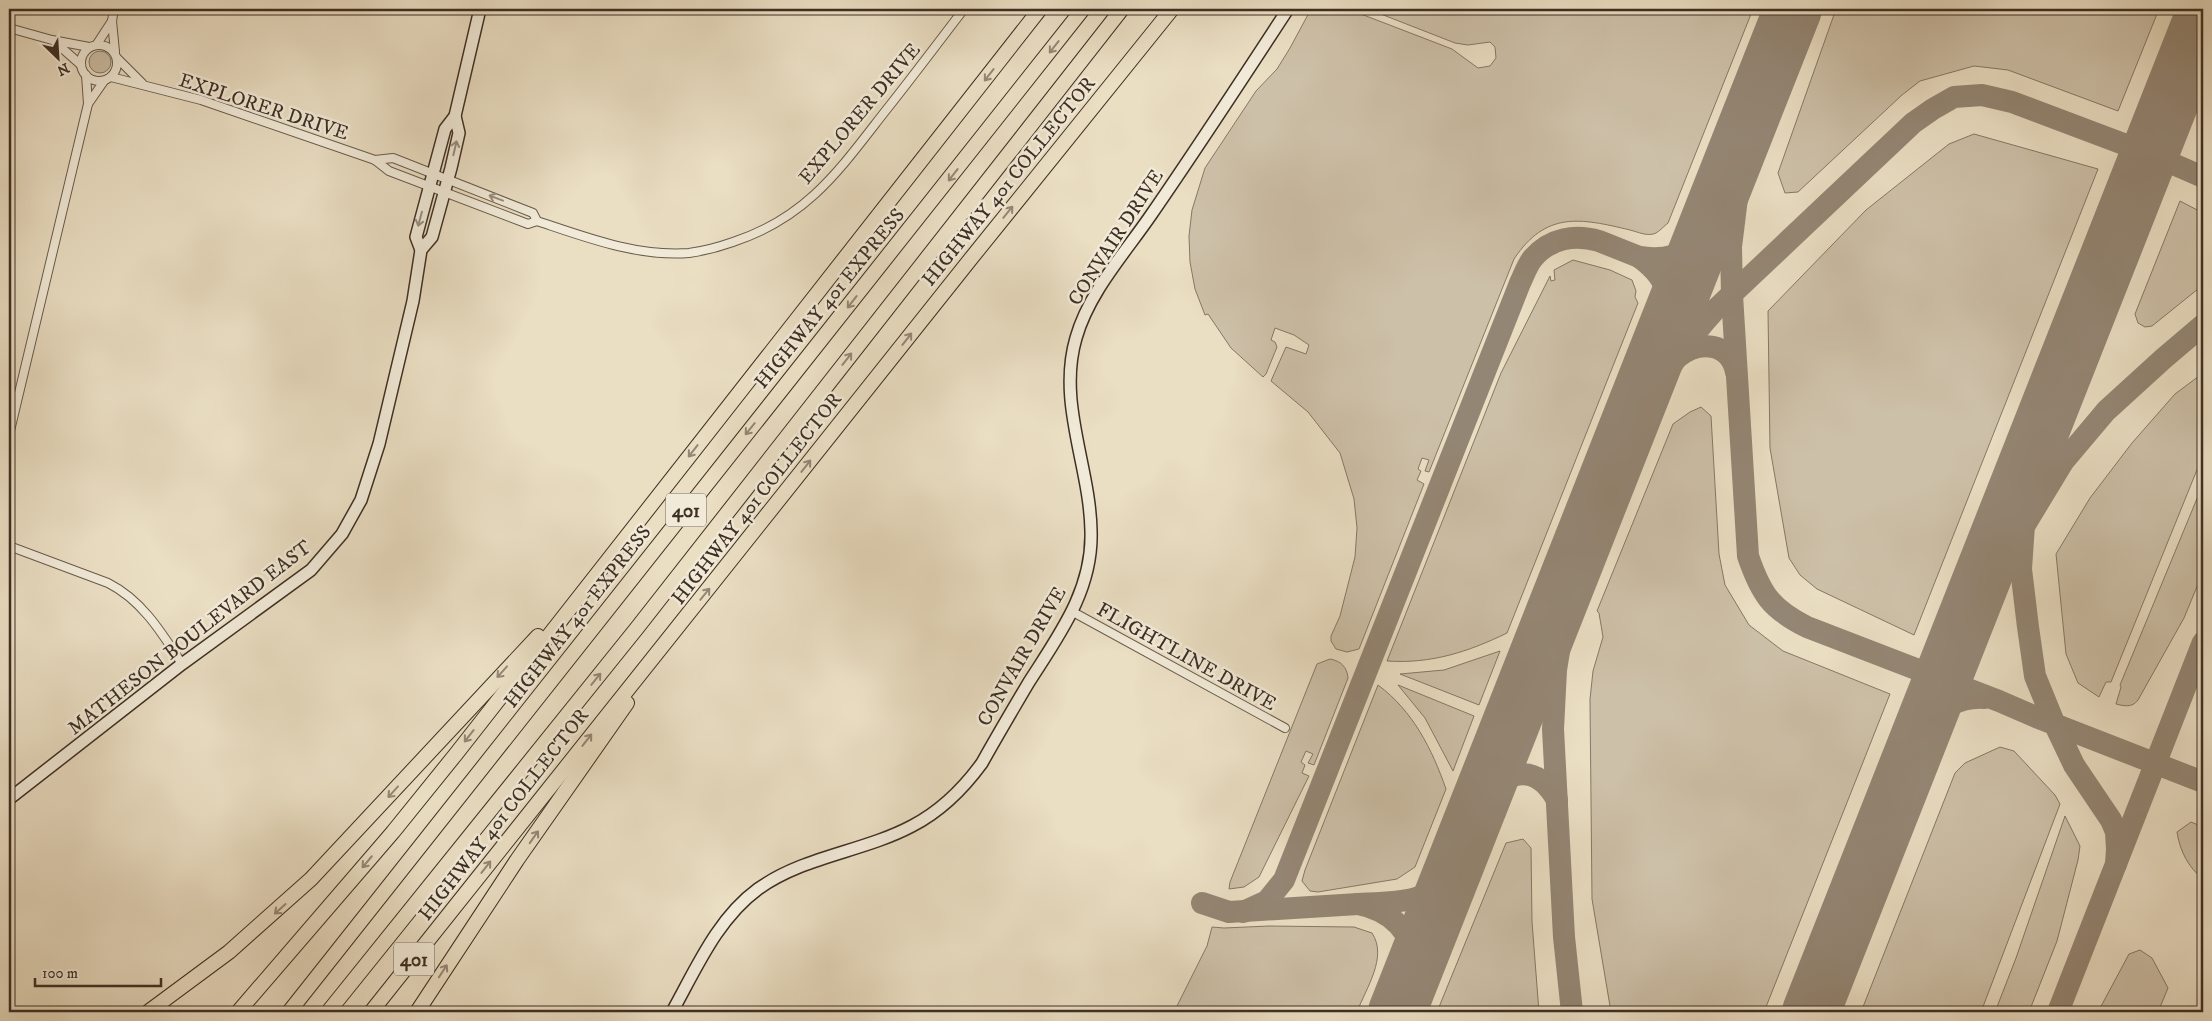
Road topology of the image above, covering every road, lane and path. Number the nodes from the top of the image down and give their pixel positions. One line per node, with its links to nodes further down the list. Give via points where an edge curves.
1 (114, 9): 9 (street)
2 (480, 9): 19 (street, MATHESON BOULEVARD EAST)
3 (964, 9): 25 (street, EXPLORER DRIVE, via 840,169 820,191 771,226 721,246 681,252 622,247)
4 (1040, 9): 29 (highway, 401, one-way to 29)
5 (1083, 9): 40 (highway, HIGHWAY 401 EXPRESS / 401, one-way to 40)
6 (1122, 9): 35 (highway, 401, one-way to 6, via 637,628)
7 (1172, 9): 31 (highway, HIGHWAY 401 COLLECTOR / 401, one-way to 7)
8 (1288, 9): 30 (street, CONVAIR DRIVE, via 1185,166 1102,284 1076,338 1070,373 1070,402 1090,511 1091,534 1090,558)
9 (112, 21): 12 (street); 13 (street)
10 (9, 28): 11 (street)
11 (52, 40): 12 (street); 14 (street)
12 (93, 46): 13 (street, via 107,46); 14 (street, via 82,56)
13 (116, 55): 16 (street, via 117,67); 17 (street, EXPLORER DRIVE)
14 (81, 65): 15 (street)
15 (86, 75): 16 (street, via 94,80); 18 (street)
16 (108, 79): 17 (street, EXPLORER DRIVE); 18 (street)
17 (142, 83): 20 (street, EXPLORER DRIVE)
18 (88, 104): 27 (street)
19 (455, 116): 21 (street, MATHESON BOULEVARD EAST, via 445,129); 22 (street, MATHESON BOULEVARD EAST, one-way to 19, via 459,133)
20 (375, 160): 21 (street, EXPLORER DRIVE, via 393,158); 23 (street, EXPLORER DRIVE, via 390,171)
21 (434, 174): 22 (street, EXPLORER DRIVE); 23 (street, MATHESON BOULEVARD EAST)
22 (447, 179): 24 (street, MATHESON BOULEVARD EAST); 25 (street, EXPLORER DRIVE, one-way to 22, via 532,213)
23 (429, 188): 24 (street, EXPLORER DRIVE); 26 (street, MATHESON BOULEVARD EAST, one-way to 26, via 416,237)
24 (444, 192): 25 (street, EXPLORER DRIVE, via 528,224); 26 (street, MATHESON BOULEVARD EAST, via 432,237)
25 (537, 221)
26 (421, 250): 32 (street, MATHESON BOULEVARD EAST, via 413,301 379,444 352,518 327,554 311,570)
27 (9, 435)
28 (9, 546): 32 (street, via 123,591 154,623)
29 (586, 587): 36 (highway, 401, one-way to 36, via 393,832); 37 (highway, one-way to 37, via 509,665 311,879 229,952)
30 (1073, 612): 33 (street, FLIGHTLINE DRIVE); 45 (street, CONVAIR DRIVE, via 982,763 956,794 912,826 802,866 759,889 731,914 719,930)
31 (675, 632): 43 (highway, HIGHWAY 401 COLLECTOR / 401, one-way to 31); 44 (highway, one-way to 31)
32 (182, 664): 34 (street, MATHESON BOULEVARD EAST)
33 (1285, 728)
34 (10, 798)
35 (390, 936): 41 (highway, 401); 42 (highway)
36 (302, 938): 38 (highway); 39 (highway)
37 (148, 1012)
38 (227, 1012)
39 (238, 1012)
40 (288, 1012)
41 (328, 1012)
42 (340, 1012)
43 (371, 1012)
44 (417, 1012)
45 (672, 1012)

